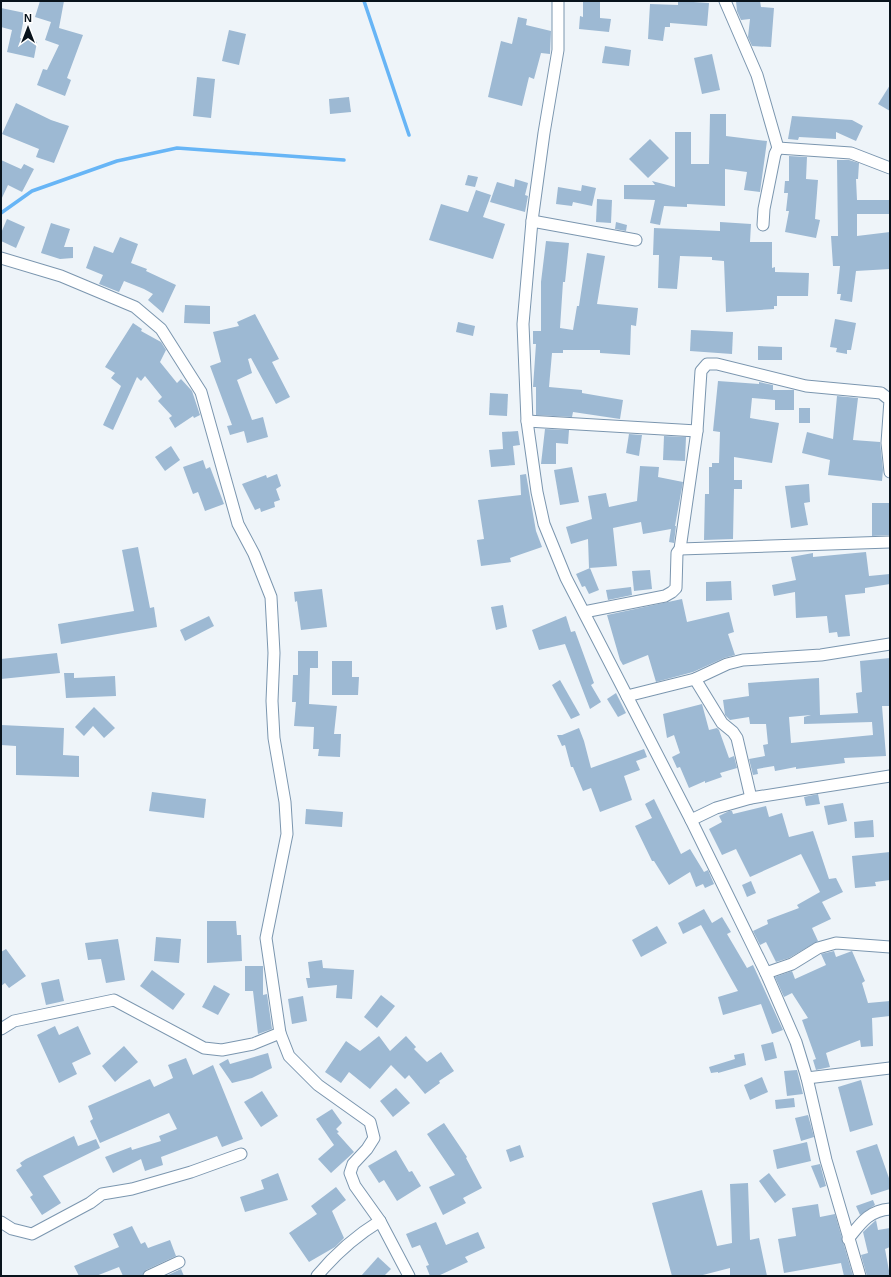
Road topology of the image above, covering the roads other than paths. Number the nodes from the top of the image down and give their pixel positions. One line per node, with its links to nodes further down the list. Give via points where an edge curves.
1 (558, 1): 5 (street, via 558,50)
2 (724, 1): 3 (street, via 757,75)
3 (778, 148): 4 (street, via 851,153); 6 (street, via 764,209)
4 (890, 168)
5 (532, 221): 7 (street); 9 (street, via 523,324)
6 (763, 225)
7 (636, 240)
8 (1, 258): 24 (street, via 60,276 135,307 161,329 201,392 238,524 254,554 271,597 274,738 285,802 287,834 266,938)
9 (527, 421): 10 (street); 14 (street, via 544,524 566,578)
10 (697, 432): 11 (street, via 701,371 707,364 717,364 806,386 881,393 890,400 887,443); 13 (street)
11 (890, 472)
12 (890, 542): 13 (street)
13 (680, 549): 14 (street, via 677,553 676,588 672,592 665,596)
14 (584, 612): 17 (street)
15 (890, 644): 16 (street, via 821,655 743,660 727,664)
16 (695, 679): 17 (street); 19 (street, via 722,723 737,738)
17 (627, 696): 20 (street)
18 (890, 776): 19 (street)
19 (750, 798): 20 (street, via 716,808)
20 (691, 820): 22 (street)
21 (890, 947): 22 (street, via 836,943 818,948 792,964)
22 (766, 972): 26 (street, via 796,1042)
23 (1, 1029): 24 (street, via 14,1021 114,1000 204,1048 222,1050 253,1044)
24 (280, 1033): 29 (street, via 289,1056 318,1085 370,1122 374,1138 368,1149 353,1164 350,1173 355,1186)
25 (890, 1068): 26 (street)
26 (807, 1078): 31 (street)
27 (241, 1154): 30 (street, via 132,1189 102,1194 32,1234 12,1229)
28 (890, 1208): 31 (street, via 864,1218)
29 (380, 1221): 34 (street, via 333,1256); 35 (street)
30 (1, 1222)
31 (848, 1239): 36 (street)
32 (179, 1262): 33 (street)
33 (149, 1276)
34 (318, 1276)
35 (409, 1276)
36 (860, 1276)

